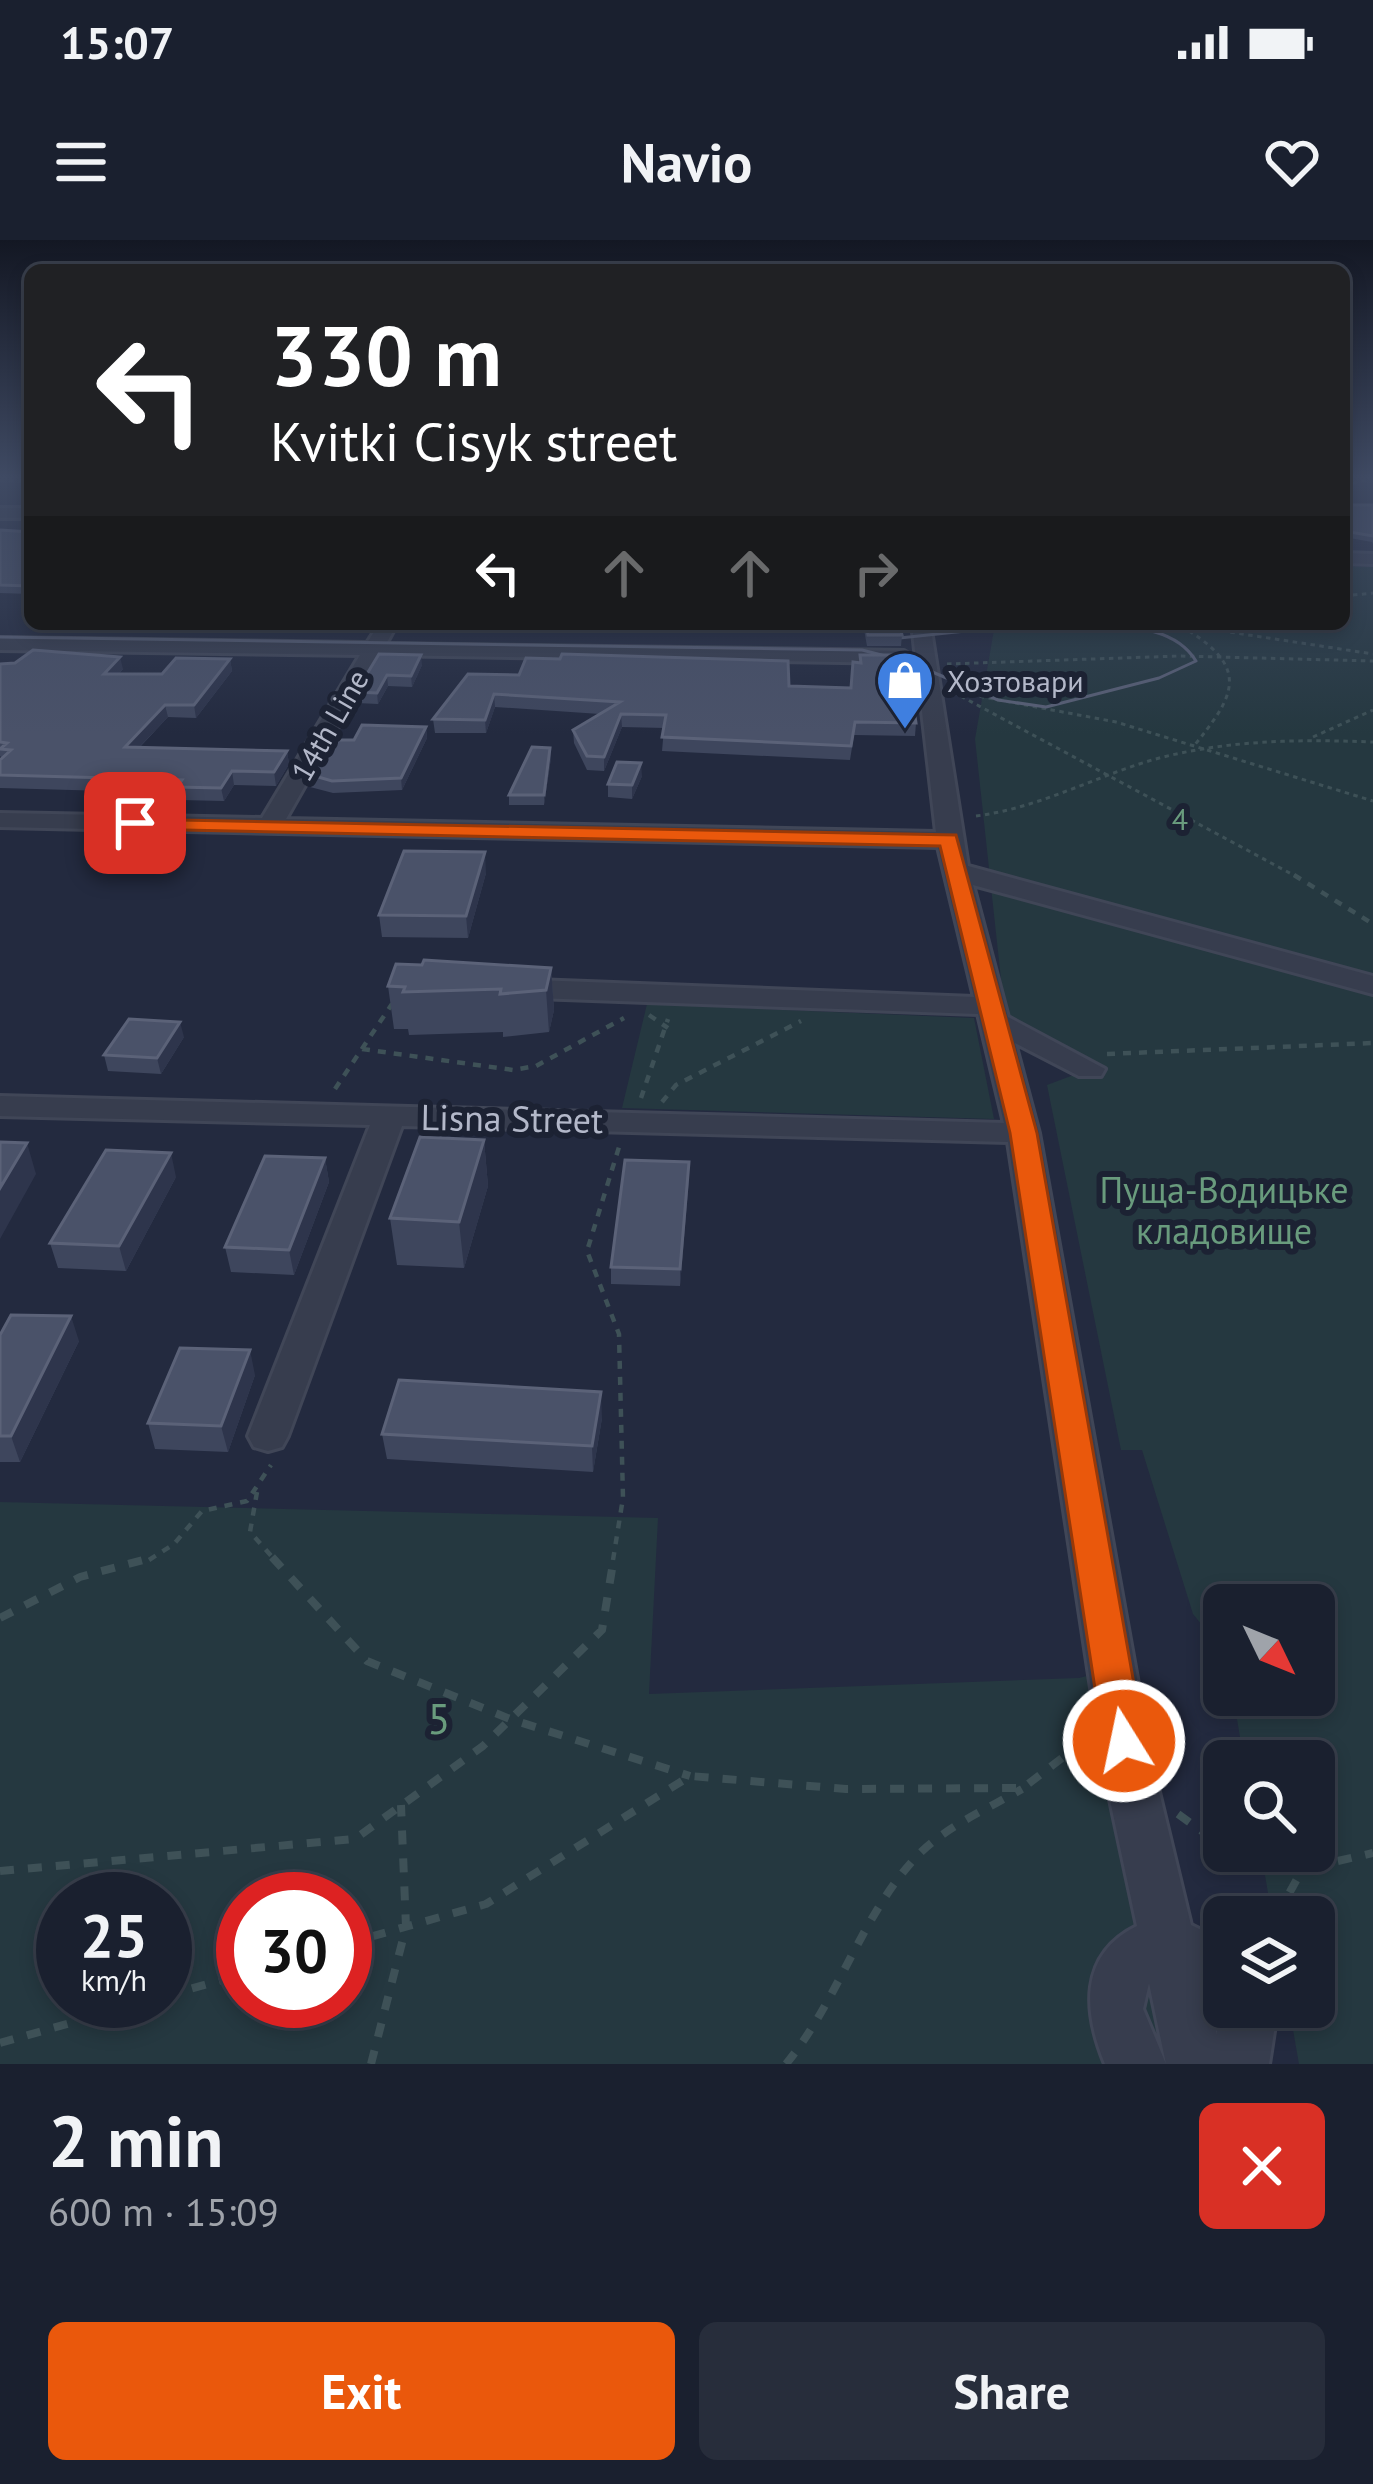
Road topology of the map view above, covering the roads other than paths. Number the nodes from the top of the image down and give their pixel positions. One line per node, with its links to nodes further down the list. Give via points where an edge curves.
1 (0, 631): 2 (street)
2 (381, 636): 3 (street); 4 (street); 6 (street, 14th Line)
3 (0, 644)
4 (930, 653): 7 (street)
5 (0, 820): 6 (street)
6 (270, 825): 7 (street)
7 (948, 829): 8 (street)
8 (957, 871): 9 (street); 11 (street)
9 (1373, 985)
10 (475, 987): 11 (street)
11 (992, 1014): 12 (street); 15 (street)
12 (1077, 1062)
13 (0, 1106): 14 (street, Lisna Street)
14 (390, 1116): 15 (street, Lisna Street); 16 (street)
15 (1024, 1133): 17 (street, via 1119,1715)
16 (268, 1436)
17 (1165, 1941): 18 (street); 20 (street, via 1135,1953 1116,1985 1121,2041); 21 (street)
18 (1203, 1959)
19 (1246, 2028): 22 (street)
20 (1137, 2064)
21 (1195, 2064)
22 (1240, 2064)

